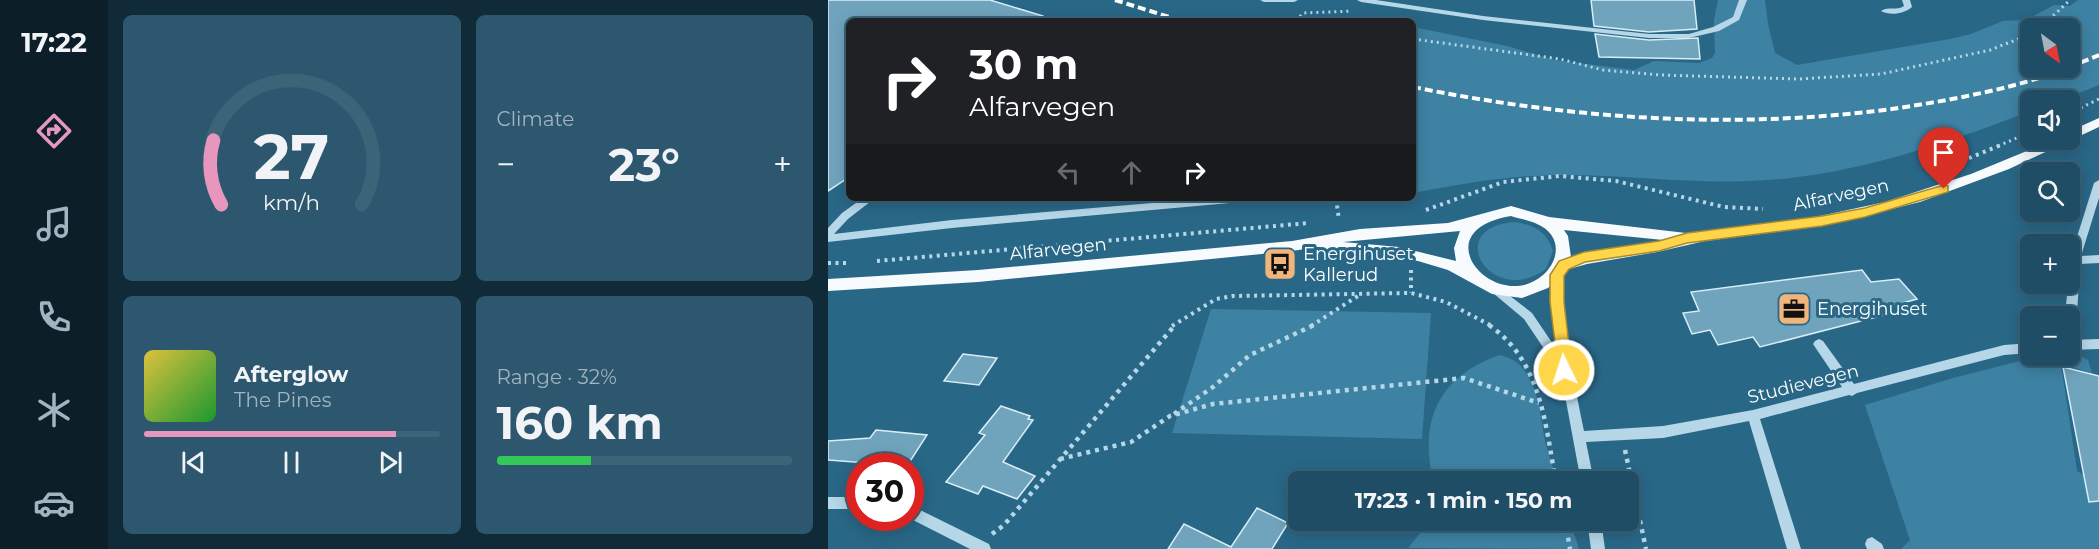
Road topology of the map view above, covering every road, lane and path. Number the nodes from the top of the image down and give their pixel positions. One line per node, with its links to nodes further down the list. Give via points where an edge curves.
1 (1264, 0): 2 (street)
2 (1294, 0)
3 (1743, 0): 6 (street, via 1736,18 1716,29 1689,36 1649,36)
4 (1906, 0): 7 (street, via 1908,7 1902,11)
5 (2070, 0): 9 (path)
6 (1365, 2): 8 (path, via 1353,11 1303,14)
7 (1885, 11)
8 (1299, 18)
9 (2051, 18)
10 (2020, 38): 11 (path, via 1990,50 1881,74 1799,79 1603,70 1560,59)
11 (1416, 39)
12 (2099, 99): 13 (path)
13 (2080, 108)
14 (2099, 122): 15 (main road)
15 (2080, 131)
16 (2020, 137): 18 (path)
17 (2040, 150): 30 (main road, Alfarvegen, via 1984,175 1865,212)
18 (1953, 165)
19 (2099, 183): 31 (street)
20 (866, 201): 29 (street, via 845,216)
21 (1217, 201): 29 (street)
22 (1336, 201): 25 (path, via 1339,221)
23 (1771, 208): 24 (path, via 1710,207 1615,181 1548,177 1503,182)
24 (1422, 211)
25 (1327, 222)
26 (1476, 222): 27 (main road, via 1511,211); 32 (main road, Alfarvegen, via 1448,228 1360,234); 40 (main road, via 1465,232 1460,246)
27 (1547, 222): 30 (main road, Alfarvegen); 39 (main road, via 1560,234 1566,249)
28 (1316, 223): 36 (path)
29 (828, 236)
30 (1687, 238): 39 (main road, Alfarvegen, via 1584,257)
31 (2080, 244)
32 (1292, 246): 40 (main road, Alfarvegen, via 1411,254 1448,262); 41 (main road, Alfarvegen, via 978,276)
33 (1411, 259): 44 (path)
34 (2099, 259): 35 (street)
35 (2080, 260)
36 (867, 262)
37 (828, 263): 38 (path)
38 (855, 263)
39 (1561, 270): 42 (main road, via 1544,285 1528,290); 49 (street, via 1557,302)
40 (1470, 273): 42 (main road)
41 (828, 285)
42 (1491, 287): 49 (street, via 1528,316)
43 (1362, 293): 44 (path); 53 (path, via 1320,322 1250,355 1213,387); 56 (path, via 1216,299 1171,327)
44 (1411, 293): 51 (path, via 1455,304 1500,333 1520,353 1532,373)
45 (1819, 344): 50 (street)
46 (2099, 344): 47 (street)
47 (2080, 345)
48 (2020, 349): 50 (street, Studievegen)
49 (1564, 370): 55 (street)
50 (1852, 391): 52 (street, Studievegen)
51 (1540, 404): 53 (path, via 1464,378 1213,404); 57 (path)
52 (1753, 415): 54 (street, Studievegen, via 1663,432); 70 (street)
53 (1170, 416): 56 (path, via 1131,442)
54 (1621, 435): 55 (street, Studievegen); 59 (path)
55 (1579, 437): 58 (street)
56 (1059, 459): 66 (path, via 1004,525)
57 (1554, 471)
58 (1586, 471)
59 (1630, 471)
60 (828, 503): 61 (street)
61 (846, 503)
62 (1639, 509): 69 (path)
63 (924, 519): 66 (street)
64 (1566, 531): 67 (path)
65 (1596, 531): 68 (street)
66 (979, 548)
67 (1570, 549)
68 (1598, 549)
69 (1646, 549)
70 (1794, 549)

